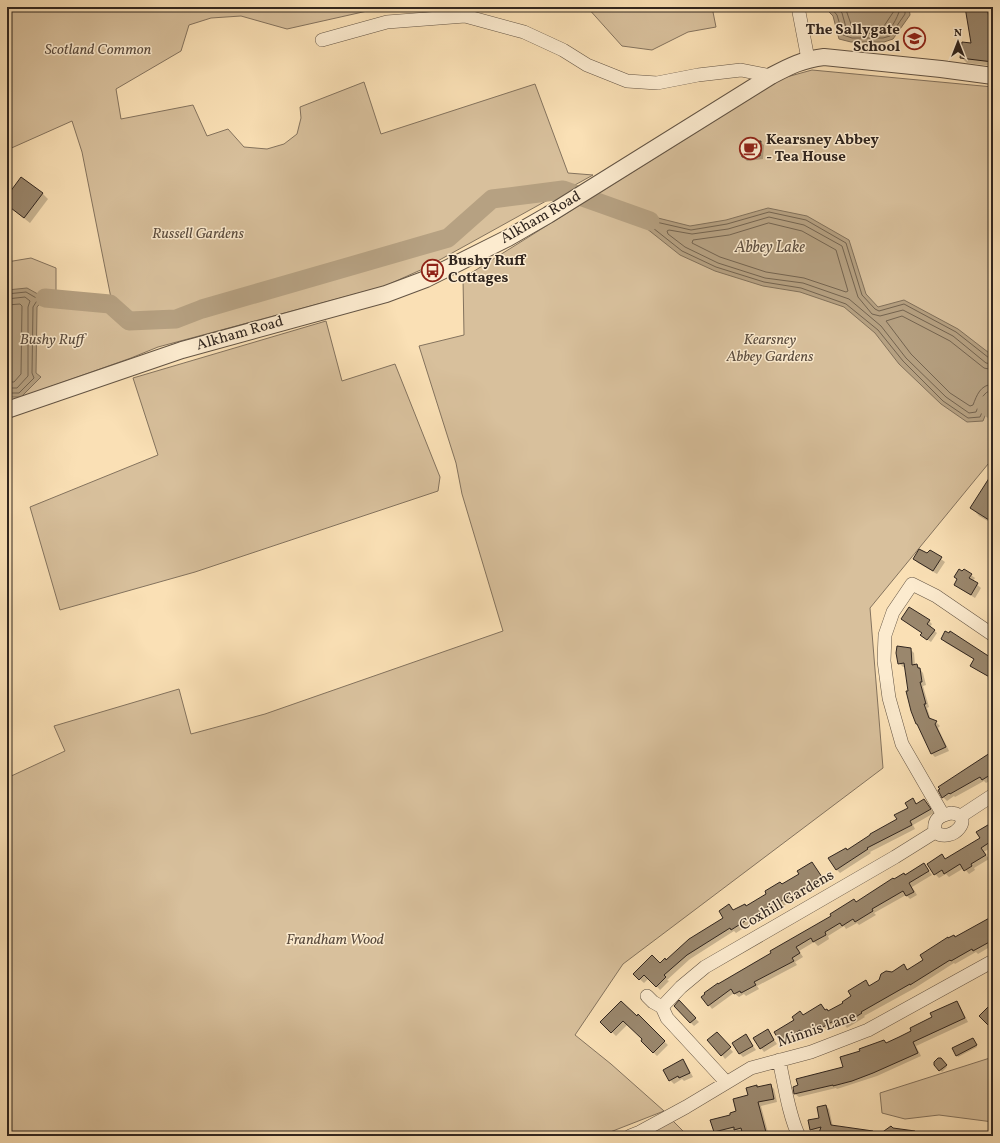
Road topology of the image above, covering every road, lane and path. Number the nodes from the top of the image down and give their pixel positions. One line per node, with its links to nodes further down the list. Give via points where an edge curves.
1 (798, 7): 3 (street)
2 (322, 40): 4 (street, via 387,22 465,16 524,32 563,50 587,65 627,80 657,83 741,70)
3 (808, 59): 4 (street, Alkham Road); 5 (street, Alkham Road, via 824,57)
4 (771, 76): 6 (street, Alkham Road, via 548,215 426,279 399,289 182,350)
5 (993, 76)
6 (7, 410)
7 (993, 635): 9 (street, via 936,596 912,584 893,612 885,635 884,661 889,698 902,744)
8 (993, 794): 10 (street)
9 (943, 815): 10 (street, via 951,812); 11 (street, via 934,824)
10 (961, 816): 11 (street, via 960,827 954,832 945,836)
11 (935, 832): 14 (street, Coxhill Gardens, via 705,967 680,987)
12 (993, 961): 15 (street, Minnis Lane, via 868,1030 811,1052)
13 (647, 996): 14 (street)
14 (662, 1007): 16 (street, via 668,1018)
15 (779, 1060): 16 (street, Minnis Lane, via 751,1068); 18 (street)
16 (726, 1082): 17 (street, Minnis Lane, via 686,1107)
17 (630, 1136)
18 (799, 1136)

